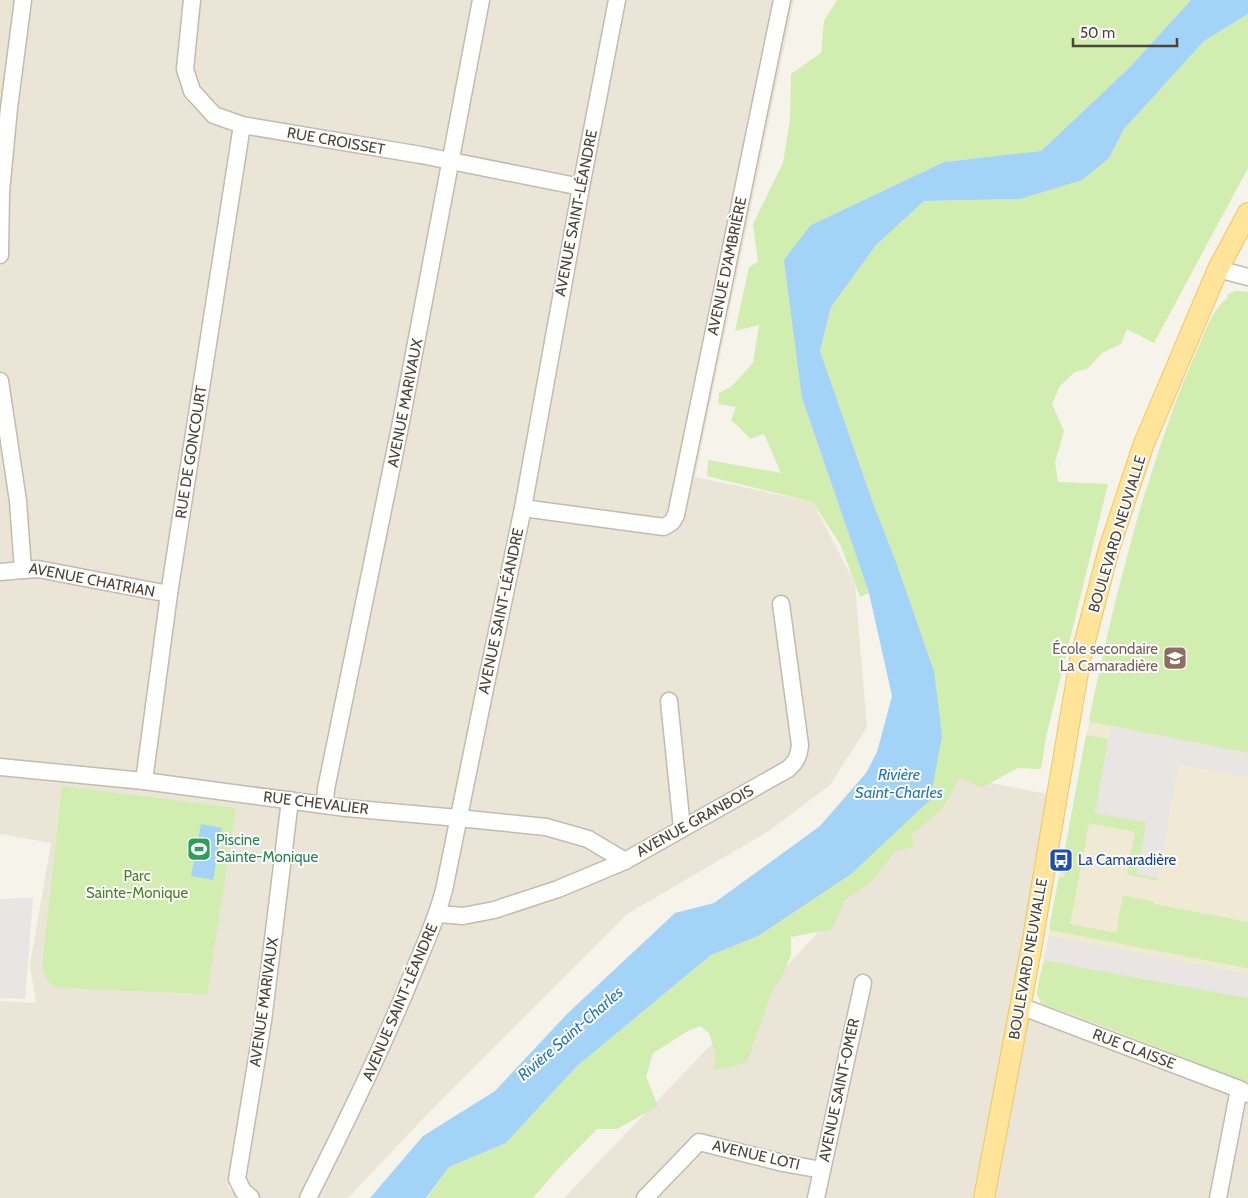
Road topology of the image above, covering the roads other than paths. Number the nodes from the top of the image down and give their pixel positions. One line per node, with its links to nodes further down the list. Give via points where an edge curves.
1 (23, 0): 10 (street, via 1,192)
2 (192, 0): 6 (street, RUE CROISSET, via 185,69 192,91 214,115)
3 (481, 0): 7 (street, AVENUE MARIVAUX)
4 (617, 0): 8 (street, AVENUE SAINT-LÉANDRE)
5 (782, 0): 14 (street, AVENUE D'AMBRIÈRE, via 676,515 664,527)
6 (242, 125): 7 (street, RUE CROISSET); 17 (street, RUE DE GONCOURT)
7 (451, 160): 8 (street, RUE CROISSET); 23 (street, AVENUE MARIVAUX)
8 (581, 187): 14 (street, AVENUE SAINT-LÉANDRE)
9 (1248, 213): 11 (main road, BOULEVARD NEUVIALLE)
10 (0, 255)
11 (1218, 269): 12 (street); 29 (main road, BOULEVARD NEUVIALLE, via 1143,446 1109,548 1080,660)
12 (1248, 277)
13 (0, 389): 15 (street, AVENUE CHATRIAN, via 18,501)
14 (523, 508): 24 (street, AVENUE SAINT-LÉANDRE)
15 (23, 570): 16 (street); 17 (street, AVENUE CHATRIAN)
16 (0, 572)
17 (169, 594): 21 (street, RUE DE GONCOURT)
18 (781, 604): 25 (street, AVENUE GRANBOIS, via 799,754 788,769)
19 (669, 701): 25 (street)
20 (0, 766): 21 (street, RUE CHEVALIER)
21 (144, 781): 22 (street, RUE CHEVALIER)
22 (290, 800): 23 (street, RUE CHEVALIER); 33 (street, AVENUE MARIVAUX, via 262,1021 237,1179)
23 (325, 805): 24 (street, RUE CHEVALIER)
24 (458, 818): 26 (street, RUE CHEVALIER, via 568,833 588,839); 27 (street, AVENUE SAINT-LÉANDRE)
25 (682, 828): 26 (street, AVENUE GRANBOIS)
26 (625, 861): 27 (street, AVENUE GRANBOIS, via 558,889 494,910 463,916)
27 (438, 914): 34 (street, AVENUE SAINT-LÉANDRE, via 348,1121)
28 (863, 983): 31 (street, AVENUE SAINT-OMER)
29 (1020, 1006): 30 (street, RUE CLAISSE); 36 (main road, BOULEVARD NEUVIALLE)
30 (1243, 1091): 37 (street)
31 (822, 1170): 32 (street, AVENUE LOTI, via 699,1142); 35 (street, AVENUE SAINT-OMER)
32 (649, 1196)
33 (251, 1198)
34 (308, 1198)
35 (816, 1198)
36 (984, 1198)
37 (1218, 1198)

